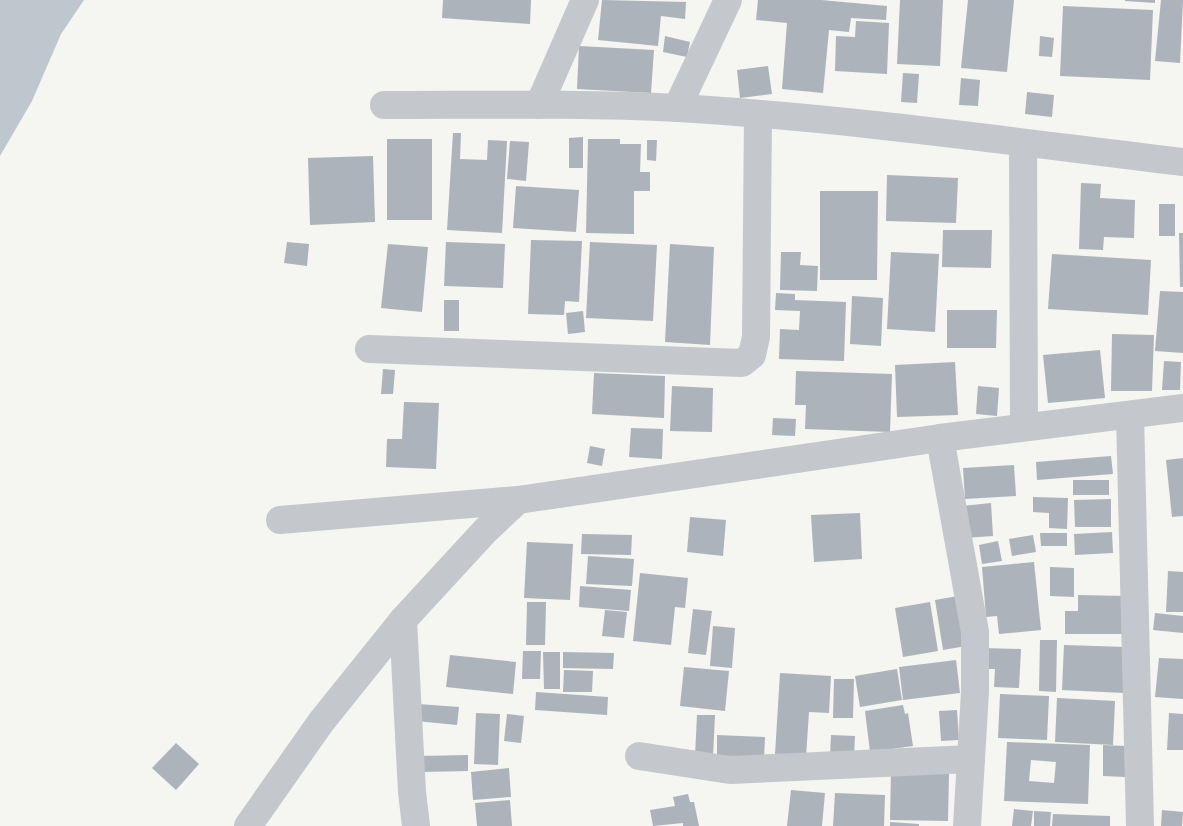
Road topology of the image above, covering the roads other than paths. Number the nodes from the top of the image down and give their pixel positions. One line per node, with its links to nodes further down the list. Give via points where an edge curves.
1 (585, 0): 3 (street)
2 (728, 0): 5 (street)
3 (539, 104): 4 (street); 5 (street)
4 (384, 105)
5 (677, 108): 6 (street)
6 (758, 114): 7 (street); 9 (street, via 756,337 752,355 742,364)
7 (1023, 142): 8 (street); 12 (street)
8 (1183, 162)
9 (369, 349)
10 (1183, 408): 11 (street)
11 (1130, 415): 12 (street); 22 (street)
12 (1024, 428): 13 (street)
13 (940, 438): 14 (street); 18 (street, via 975,632)
14 (518, 500): 15 (street); 16 (street)
15 (280, 520)
16 (403, 620): 19 (street, via 321,722); 20 (street)
17 (639, 756): 18 (street, via 730,770)
18 (971, 759): 21 (street)
19 (248, 826)
20 (416, 826)
21 (967, 826)
22 (1140, 826)

